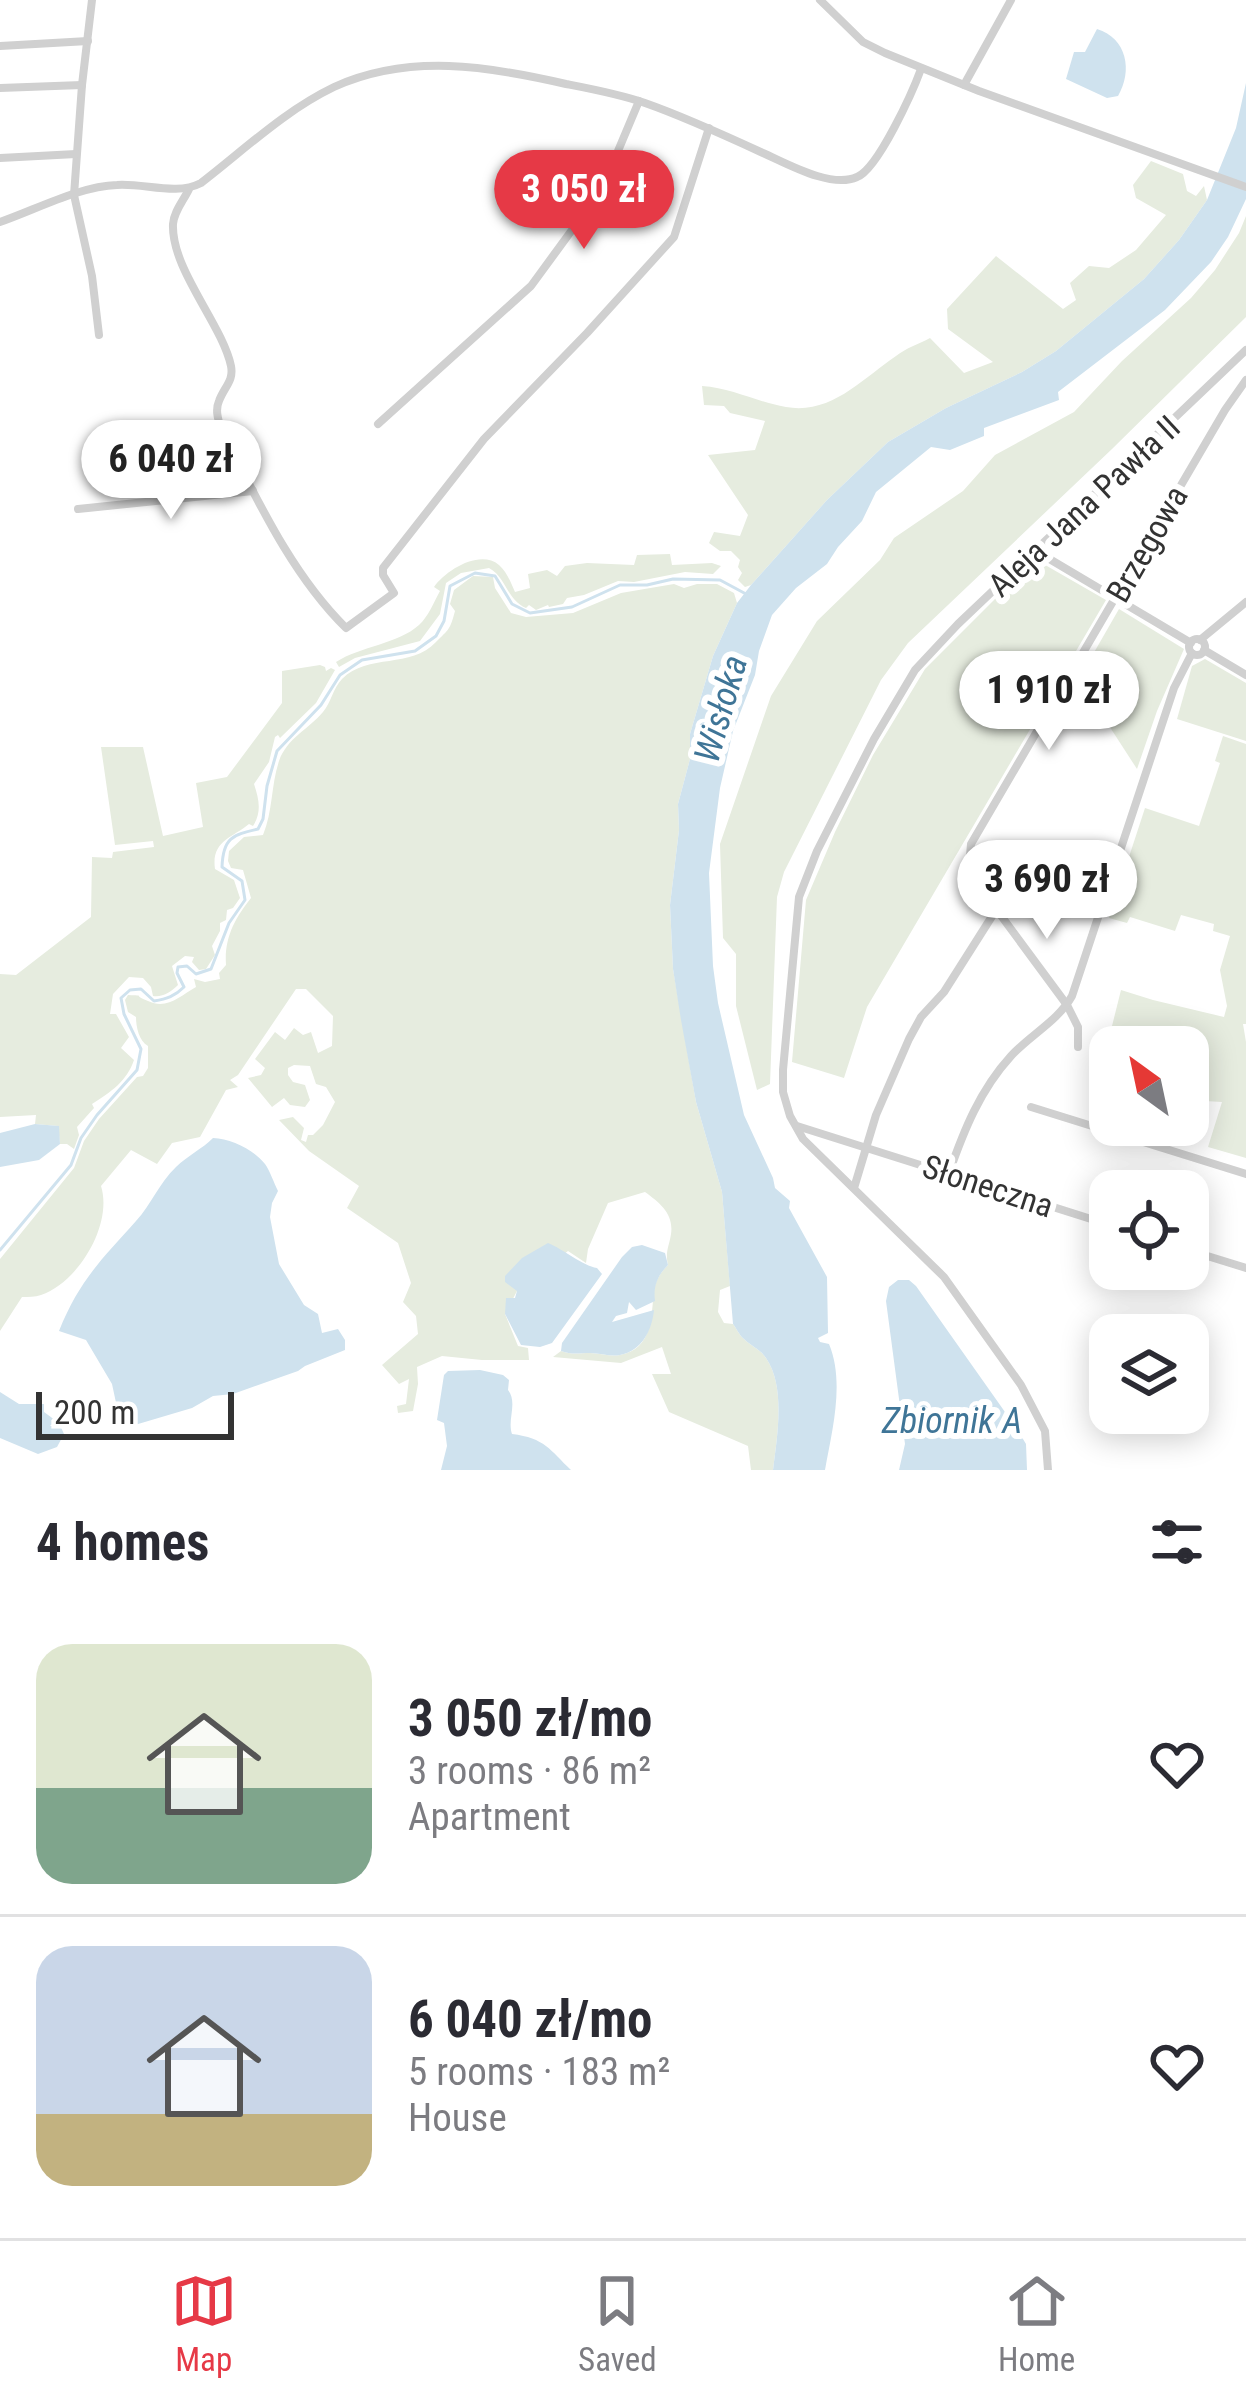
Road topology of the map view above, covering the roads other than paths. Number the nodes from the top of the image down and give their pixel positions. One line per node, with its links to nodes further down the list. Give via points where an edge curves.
1 (92, 0): 4 (street)
2 (820, 0): 6 (street, via 863,42)
3 (1011, 0): 8 (street)
4 (88, 41): 5 (street); 7 (street)
5 (0, 46)
6 (921, 69): 8 (street); 11 (street, via 859,177 803,171)
7 (82, 85): 9 (street); 12 (street)
8 (964, 85): 14 (street)
9 (0, 88)
10 (639, 101): 11 (street); 15 (street, via 492,69 384,70 288,114); 21 (street, via 602,189 547,267)
11 (709, 128): 22 (street, via 674,237 470,458 383,568 394,592 346,628)
12 (76, 154): 13 (street); 16 (street)
13 (0, 158)
14 (1246, 187)
15 (189, 189): 16 (street, via 117,184); 22 (street, via 173,225 232,371 219,398 220,429)
16 (74, 195): 17 (street); 18 (street)
17 (0, 223)
18 (99, 335)
19 (1246, 350): 24 (street, Aleja Jana Pawła II)
20 (1246, 380): 25 (street, Brzegowa)
21 (377, 424)
22 (254, 491): 23 (street)
23 (78, 509)
24 (1036, 551): 25 (street); 33 (street, Aleja Jana Pawła II, via 915,670 807,874 783,1070)
25 (1116, 597): 27 (street); 29 (street, Brzegowa, via 970,844 969,867)
26 (1246, 602): 27 (street)
27 (1197, 646): 28 (street); 30 (street, via 1174,688)
28 (1246, 675)
29 (996, 910): 30 (street, Brzegowa); 34 (street, via 908,1039)
30 (1067, 1004): 31 (street); 35 (street, via 987,1085)
31 (1078, 1047)
32 (1031, 1107): 36 (street)
33 (795, 1125): 34 (street, Słoneczna); 37 (street, Aleja Jana Pawła II)
34 (866, 1148): 35 (street, Słoneczna); 37 (street)
35 (949, 1173): 38 (street, Słoneczna)
36 (1246, 1174)
37 (854, 1188): 41 (street, Aleja Jana Pawła II, via 944,1276 994,1345 1040,1418)
38 (1089, 1218)
39 (1209, 1257): 40 (street)
40 (1246, 1268)
41 (1048, 1470)

